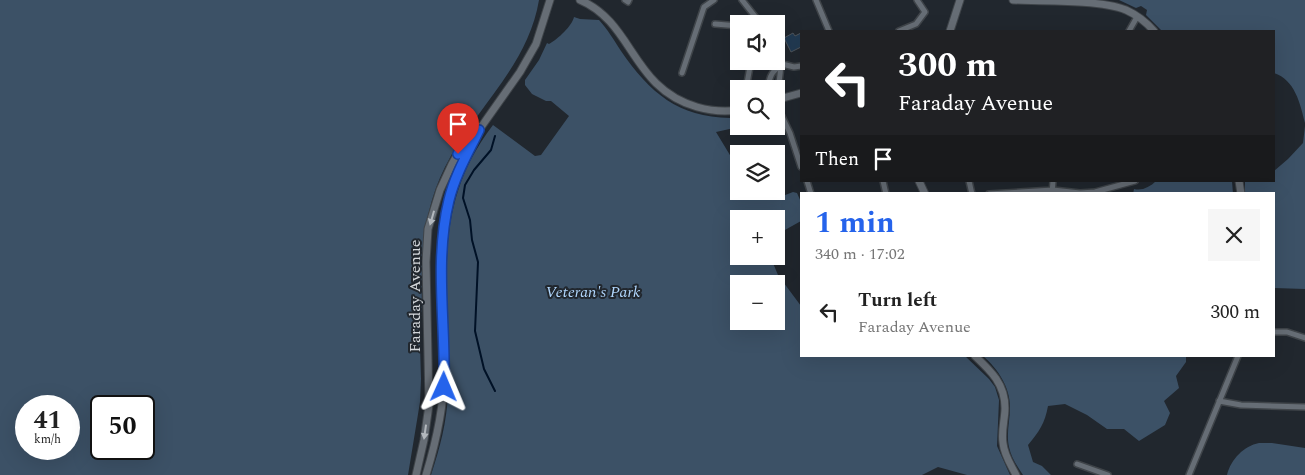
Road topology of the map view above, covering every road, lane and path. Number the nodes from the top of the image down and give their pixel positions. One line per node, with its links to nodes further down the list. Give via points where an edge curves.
1 (550, 0): 25 (main road, Faraday Avenue, via 530,56)
2 (580, 0): 23 (main road, via 598,9 608,19 644,71 662,90 686,104)
3 (714, 0): 20 (street, via 704,7)
4 (742, 0): 9 (street)
5 (816, 0): 13 (street)
6 (917, 0): 14 (street, via 925,12 916,24)
7 (960, 0): 15 (main road)
8 (1013, 0): 10 (main road, via 1106,4)
9 (754, 15)
10 (1137, 16): 16 (street); 17 (main road)
11 (715, 24): 12 (street)
12 (730, 25)
13 (829, 30)
14 (901, 30)
15 (950, 30)
16 (1130, 30)
17 (1153, 30)
18 (785, 65): 19 (street)
19 (800, 66)
20 (682, 73)
21 (800, 93): 22 (main road)
22 (785, 97)
23 (730, 112)
24 (785, 121): 26 (street)
25 (479, 130): 36 (main road, Faraday Avenue, one-way to 36, via 464,143 452,164 428,229 428,405); 37 (main road, Faraday Avenue, via 454,184 445,220 442,258 443,401)
26 (800, 164)
27 (1131, 182): 28 (street)
28 (1095, 192)
29 (1275, 332): 30 (street)
30 (1305, 338)
31 (975, 357): 38 (main road, via 993,374 1003,391 1002,443)
32 (1238, 357): 33 (street)
33 (1219, 401): 34 (street); 40 (street)
34 (1305, 408)
35 (1077, 464): 39 (street)
36 (416, 475)
37 (426, 475)
38 (1016, 475)
39 (1108, 475)
40 (1190, 475)

